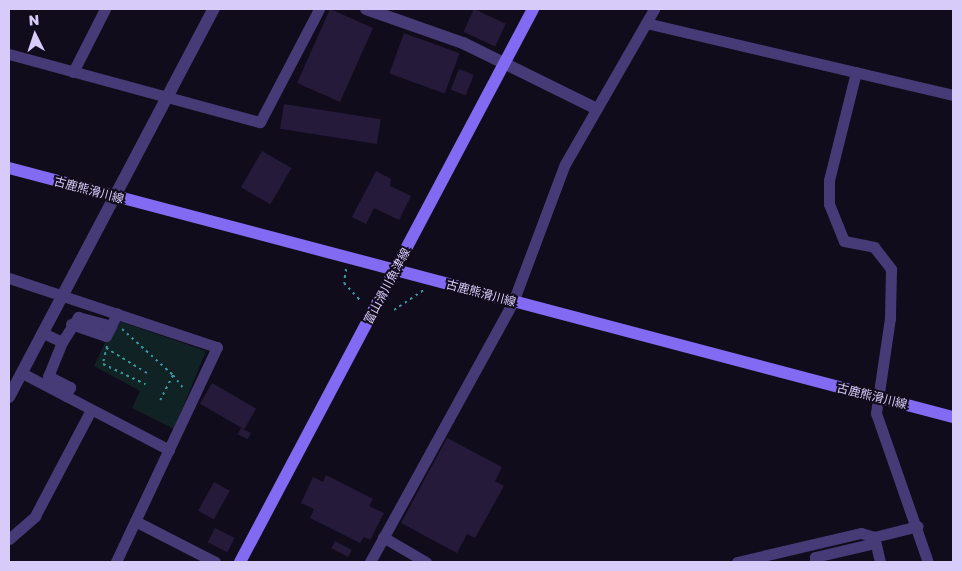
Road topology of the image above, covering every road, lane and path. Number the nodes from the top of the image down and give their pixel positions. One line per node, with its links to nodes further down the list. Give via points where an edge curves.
1 (105, 9): 10 (street)
2 (214, 9): 13 (street)
3 (319, 9): 13 (street, via 260,122)
4 (366, 9): 9 (street)
5 (533, 9): 9 (main road, 富山滑川魚津線)
6 (654, 9): 7 (street)
7 (646, 23): 11 (street); 14 (street)
8 (9, 54): 10 (street)
9 (505, 62): 14 (street); 18 (main road, 富山滑川魚津線)
10 (72, 72): 13 (street)
11 (856, 72): 12 (street); 36 (street, via 828,193 844,241 874,247 891,269 890,318)
12 (953, 95)
13 (167, 100): 16 (street)
14 (597, 109): 23 (street, via 565,164)
15 (9, 168): 16 (main road, 古鹿熊滑川線)
16 (115, 197): 18 (main road, 古鹿熊滑川線); 21 (street)
17 (347, 267): 22 (path, via 344,283)
18 (395, 269): 23 (main road, 古鹿熊滑川線); 48 (main road, 富山滑川魚津線)
19 (9, 278): 21 (street)
20 (424, 290): 24 (path)
21 (62, 295): 25 (street); 26 (street)
22 (361, 301)
23 (513, 302): 36 (main road, 古鹿熊滑川線); 43 (street)
24 (394, 310)
25 (121, 315): 27 (street); 27 (path); 40 (street, via 218,347)
26 (42, 333): 28 (street); 29 (street)
27 (110, 336): 28 (street, via 78,317); 30 (path); 31 (path); 32 (path, via 103,364)
28 (62, 342): 34 (street, via 48,376 70,387)
29 (22, 373): 34 (street); 35 (street)
30 (147, 373)
31 (173, 375): 33 (path, via 185,386); 37 (path)
32 (144, 384)
33 (182, 393)
34 (66, 396): 38 (street)
35 (9, 397)
36 (876, 397): 39 (main road, 古鹿熊滑川線); 42 (street, via 876,413)
37 (160, 400)
38 (91, 410): 40 (street); 44 (street, via 35,516)
39 (953, 417)
40 (169, 450): 41 (street)
41 (136, 521): 46 (street); 47 (street)
42 (918, 526): 45 (street); 54 (street)
43 (383, 537): 49 (street); 50 (street)
44 (9, 539)
45 (874, 540): 51 (street, via 861,533); 52 (street, via 815,557); 53 (street)
46 (116, 562)
47 (215, 562)
48 (240, 562)
49 (370, 562)
50 (426, 562)
51 (738, 562)
52 (815, 562)
53 (880, 562)
54 (928, 562)

